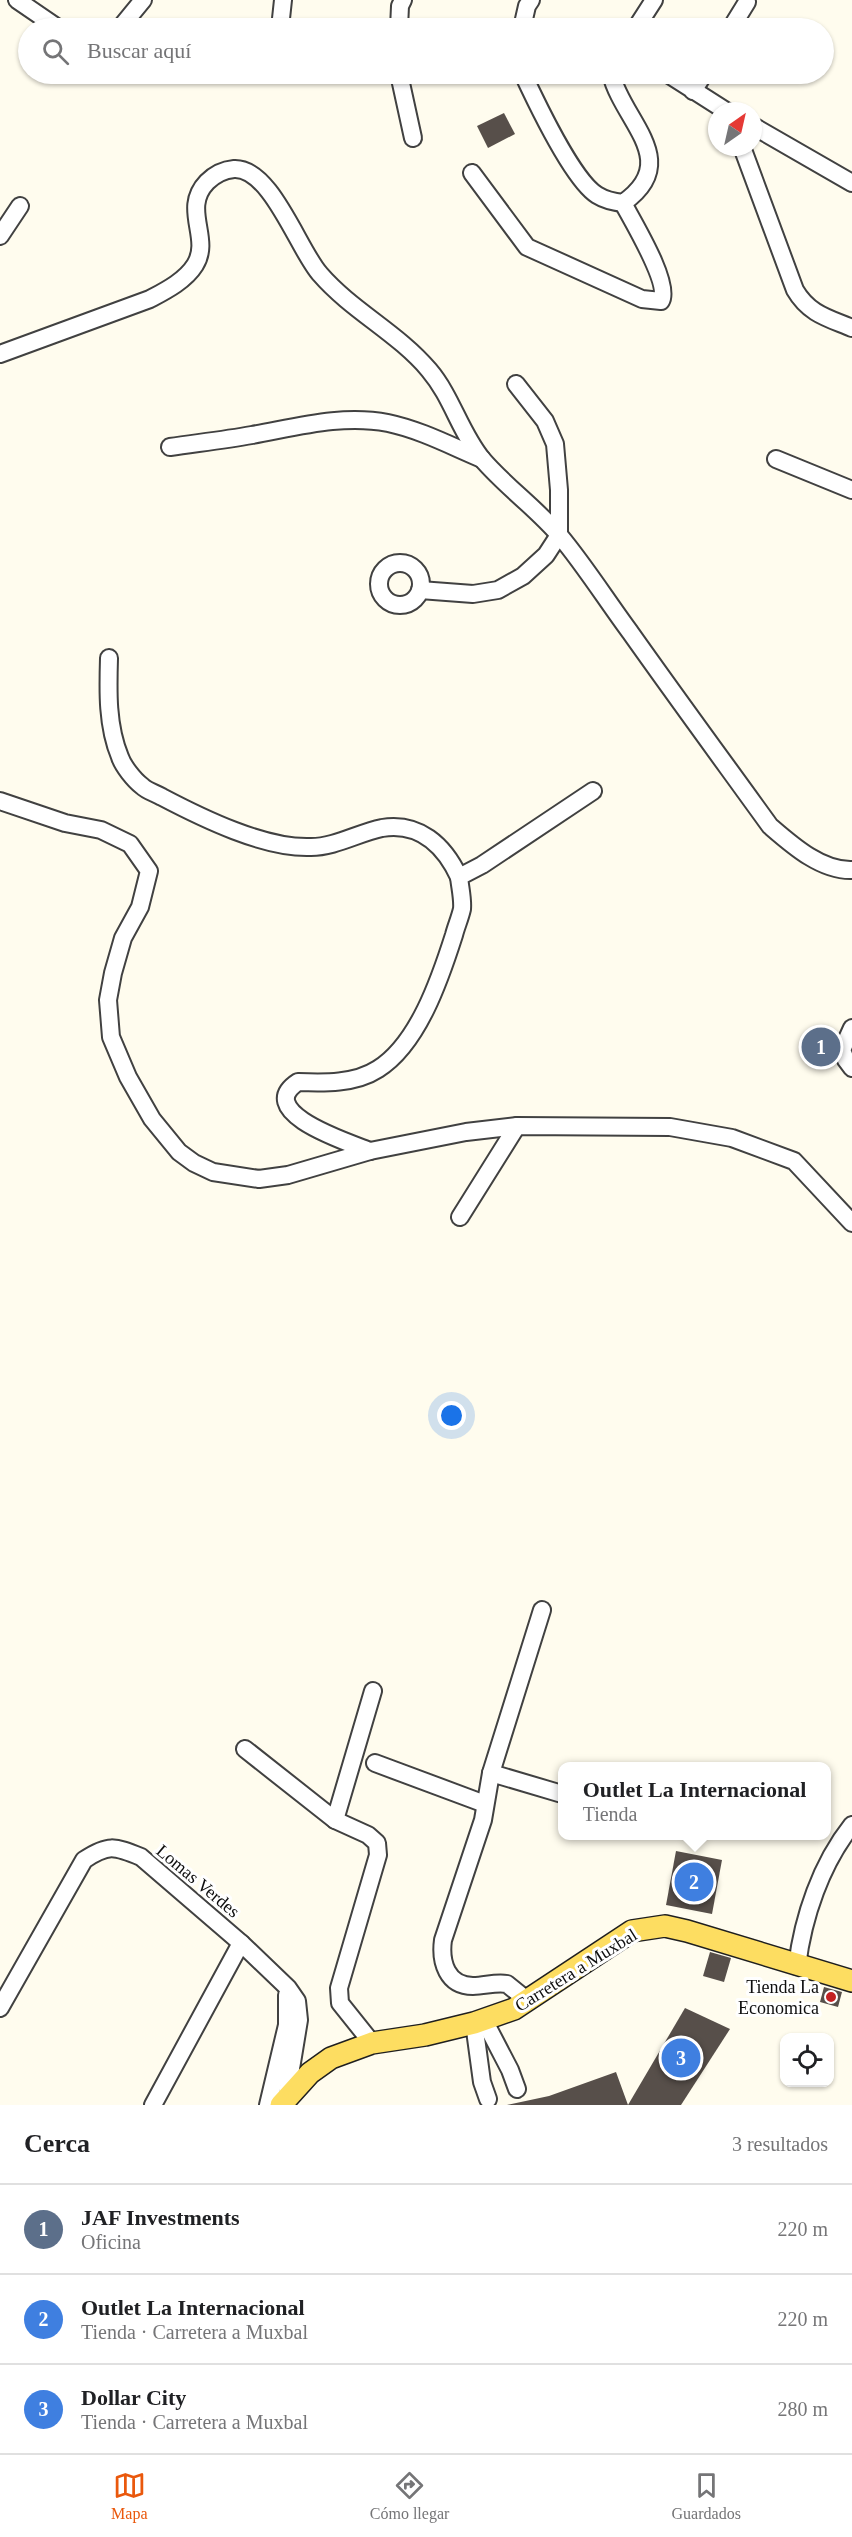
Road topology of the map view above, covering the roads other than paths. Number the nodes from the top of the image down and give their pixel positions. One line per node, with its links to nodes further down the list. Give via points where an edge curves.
1 (17, 0): 8 (street)
2 (142, 0): 9 (street)
3 (283, 0): 10 (street)
4 (403, 0): 11 (street)
5 (654, 0): 13 (street)
6 (528, 2): 12 (street)
7 (747, 2): 14 (street)
8 (43, 18)
9 (128, 18)
10 (281, 18)
11 (399, 18)
12 (524, 18)
13 (642, 18)
14 (737, 18)
15 (401, 84): 23 (street)
16 (528, 84): 27 (street, via 584,185 609,201)
17 (615, 84): 27 (street, via 651,160 650,174 643,186)
18 (683, 84): 20 (street)
19 (698, 84): 20 (street)
20 (693, 91): 21 (street)
21 (711, 102)
22 (762, 131): 26 (street)
23 (414, 138)
24 (745, 156): 30 (street, via 803,303)
25 (472, 173): 27 (street, via 527,247 642,299 661,301 662,281)
26 (852, 183)
27 (623, 203)
28 (20, 206): 29 (street)
29 (0, 236)
30 (852, 328)
31 (0, 354): 35 (street, via 150,299 172,287 194,266 199,253 195,208 200,189 215,174 237,169 252,175 269,192 317,272 394,335 428,369 445,391 466,438)
32 (516, 384): 37 (street, via 545,420 555,444)
33 (170, 447): 35 (street, via 331,420 358,420 420,431)
34 (776, 459): 36 (street)
35 (483, 460): 37 (street)
36 (852, 490)
37 (559, 535): 38 (street, via 546,555 523,576 498,590 473,594); 42 (street, via 770,826 799,851 842,870)
38 (420, 590)
39 (109, 658): 43 (street, via 112,729 120,759 142,786 230,827 291,846 313,848 381,828 421,831 451,859)
40 (592, 791): 43 (street)
41 (0, 801): 47 (street, via 65,823 100,830 130,844 149,871 140,907 123,938 113,973 108,1000 111,1037 152,1119 179,1152 213,1172 259,1179 288,1175)
42 (852, 870)
43 (459, 877): 47 (street, via 462,909 447,957 414,1030 398,1053 361,1077 298,1082 285,1098 287,1106 305,1123)
44 (852, 1028): 45 (street, via 842,1050)
45 (852, 1068)
46 (517, 1126): 47 (street); 48 (street); 49 (street, via 670,1126 732,1138 794,1161)
47 (370, 1151)
48 (460, 1217)
49 (852, 1223)
50 (542, 1610): 54 (street)
51 (374, 1691): 57 (street)
52 (244, 1749): 57 (street)
53 (375, 1763): 56 (street)
54 (491, 1773): 55 (street); 56 (street)
55 (558, 1793)
56 (485, 1804): 62 (street, via 443,1940 442,1965 448,1975 465,1986 507,1984)
57 (334, 1820): 65 (street, via 371,1837 378,1848 339,1988 340,2002)
58 (852, 1825): 60 (street, via 818,1886 801,1932)
59 (242, 1944): 63 (street, Lomas Verdes, via 141,1857 122,1849 102,1848 84,1860); 68 (street, Lomas Verdes, via 297,2001 299,2020); 69 (street, Lomas Verdes)
60 (796, 1966): 61 (main road, Carretera a Muxbal); 62 (main road, Carretera a Muxbal, via 687,1931 647,1927 609,1945)
61 (852, 1981)
62 (528, 2001): 64 (main road, Carretera a Muxbal)
63 (0, 2008)
64 (479, 2021): 65 (main road, Carretera a Muxbal); 66 (street, via 510,2070); 67 (street, via 482,2082)
65 (372, 2043): 68 (main road, Carretera a Muxbal, via 331,2058)
66 (517, 2089)
67 (488, 2099)
68 (278, 2103)
69 (153, 2105)

